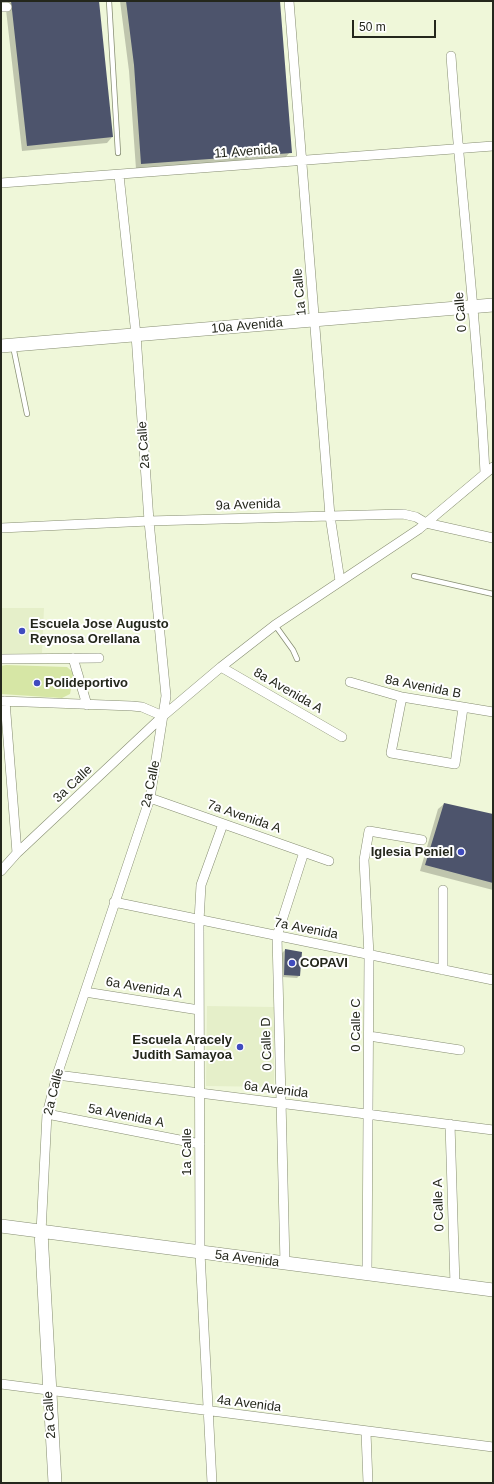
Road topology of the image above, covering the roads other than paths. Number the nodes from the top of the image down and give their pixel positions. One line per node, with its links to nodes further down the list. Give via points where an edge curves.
1 (108, 1): 7 (lane)
2 (289, 1): 3 (street); 8 (street, 1a Calle)
3 (296, 1)
4 (451, 56): 6 (street, 0 Calle)
5 (493, 146): 6 (street, 11 Avenida)
6 (458, 149): 8 (street, 11 Avenida); 12 (street, 0 Calle)
7 (118, 153)
8 (302, 161): 9 (street, 11 Avenida); 13 (street, 1a Calle)
9 (119, 174): 10 (street, 11 Avenida); 14 (street, 2a Calle)
10 (1, 183)
11 (493, 305): 12 (main road, 10a Avenida)
12 (474, 307): 13 (main road, 10a Avenida); 18 (street, 0 Calle)
13 (316, 320): 14 (main road, 10a Avenida); 19 (street, 1a Calle)
14 (136, 335): 15 (main road, 10a Avenida); 20 (street, 2a Calle)
15 (7, 345): 16 (lane)
16 (27, 414)
17 (493, 467): 18 (street)
18 (485, 473): 21 (street)
19 (330, 516): 20 (street, 9a Avenida); 21 (street, 9a Avenida, via 403,514); 25 (street, 1a Calle)
20 (149, 521): 22 (street, 9a Avenida); 39 (street, 2a Calle, via 166,696)
21 (426, 522): 23 (street, 9a Avenida); 25 (street)
22 (1, 528)
23 (493, 538)
24 (414, 576): 26 (lane)
25 (340, 581): 27 (street)
26 (493, 594)
27 (275, 625): 31 (lane); 32 (street)
28 (72, 658): 29 (street); 30 (street); 36 (street)
29 (99, 658)
30 (1, 659)
31 (297, 659)
32 (221, 667): 39 (street); 40 (street, 8a Avenida A)
33 (350, 682): 34 (street, 8a Avenida B)
34 (402, 697): 37 (street, 8a Avenida B); 37 (street, via 391,753 455,764)
35 (3, 701): 36 (street); 45 (street)
36 (87, 705): 39 (street, via 142,708)
37 (463, 708): 38 (street, 8a Avenida B)
38 (493, 712)
39 (163, 716): 41 (street, 2a Calle); 45 (street, 3a Calle)
40 (342, 737)
41 (150, 798): 42 (street, 7a Avenida A); 49 (street, 2a Calle)
42 (223, 824): 44 (street, 7a Avenida A); 50 (street, 1a Calle, via 201,885)
43 (422, 840): 52 (street, 0 Calle C, via 369,832 364,875)
44 (304, 852): 46 (street, 7a Avenida A); 51 (street, 0 Calle D)
45 (17, 853): 47 (street, 3a Calle)
46 (329, 861)
47 (1, 871)
48 (443, 890): 53 (street)
49 (114, 902): 50 (street, 7a Avenida); 55 (street, 2a Calle)
50 (198, 921): 51 (street, 7a Avenida); 56 (street, 1a Calle)
51 (277, 936): 52 (street, 7a Avenida); 61 (street, 0 Calle D)
52 (370, 955): 53 (street, 7a Avenida); 57 (street, 0 Calle C)
53 (443, 970): 54 (street, 7a Avenida)
54 (493, 980)
55 (85, 992): 56 (street, 6a Avenida A); 59 (street, 2a Calle)
56 (199, 1010): 60 (street, 1a Calle)
57 (369, 1036): 58 (street); 63 (street, 0 Calle C)
58 (460, 1050)
59 (57, 1075): 60 (street, 6a Avenida); 62 (street, 2a Calle)
60 (199, 1093): 61 (street, 6a Avenida); 66 (street, 1a Calle)
61 (281, 1104): 63 (street, 6a Avenida); 70 (street, 0 Calle D)
62 (47, 1114): 66 (street, 5a Avenida A); 68 (street, 2a Calle)
63 (368, 1114): 64 (street, 6a Avenida); 71 (street, 0 Calle C)
64 (450, 1124): 65 (street, 6a Avenida); 72 (street, 0 Calle A)
65 (493, 1130)
66 (200, 1144): 69 (street, 1a Calle)
67 (1, 1226): 68 (main road, 5a Avenida)
68 (41, 1232): 69 (main road, 5a Avenida); 75 (main road, 2a Calle)
69 (200, 1253): 70 (main road, 5a Avenida); 76 (street, 1a Calle)
70 (285, 1264): 71 (main road, 5a Avenida)
71 (367, 1274): 72 (main road, 5a Avenida)
72 (454, 1285): 73 (main road, 5a Avenida)
73 (493, 1290)
74 (1, 1384): 75 (street, 4a Avenida)
75 (49, 1391): 76 (street, 4a Avenida); 79 (main road, 2a Calle)
76 (209, 1412): 77 (street, 4a Avenida); 80 (street, 1a Calle)
77 (366, 1432): 78 (street, 4a Avenida); 81 (street)
78 (493, 1447)
79 (55, 1483)
80 (212, 1483)
81 (368, 1483)

